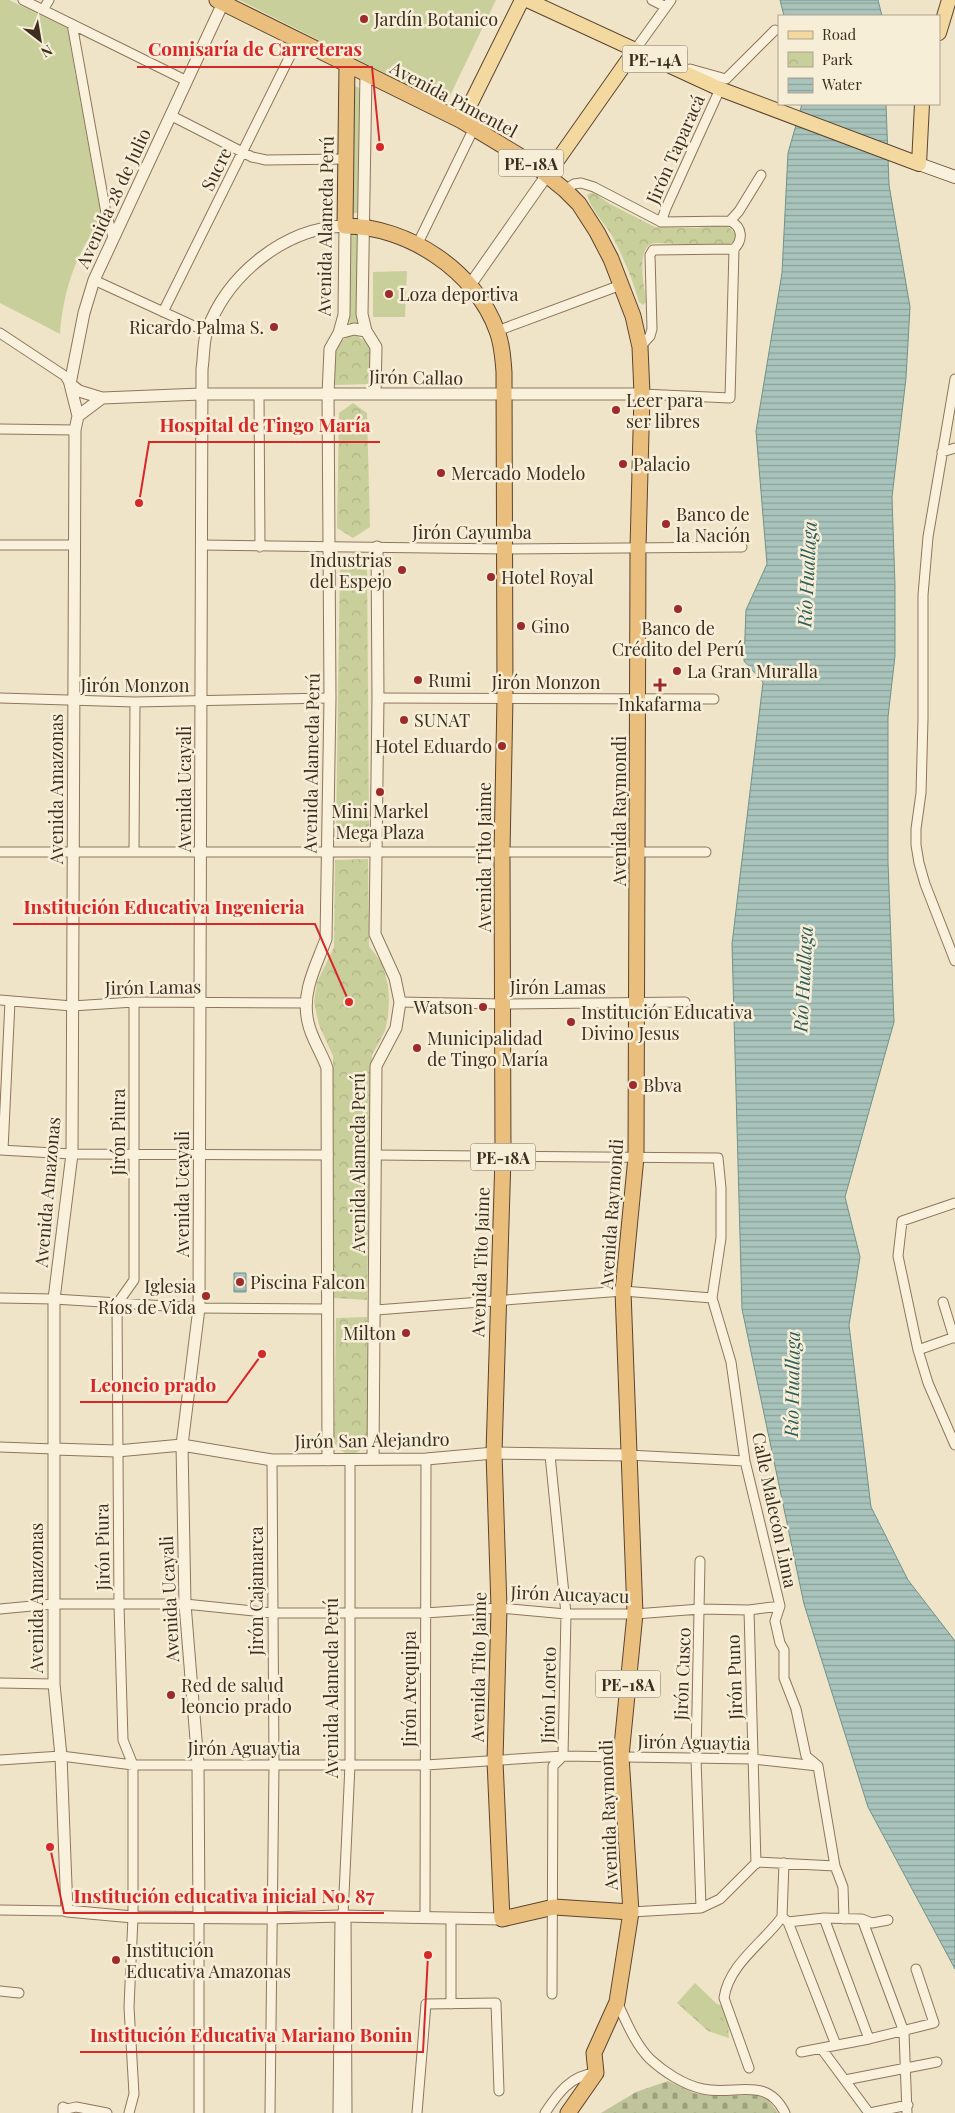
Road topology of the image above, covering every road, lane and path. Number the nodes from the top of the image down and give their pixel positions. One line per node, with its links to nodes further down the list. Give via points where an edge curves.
1 (23, 0): 9 (street)
2 (48, 0): 9 (street)
3 (522, 0): 22 (main road)
4 (527, 0): 14 (main road, PE-14A)
5 (652, 0): 8 (street)
6 (949, 0): 12 (main road)
7 (220, 2): 13 (highway, Avenida Pimentel / PE-18A); 18 (street, Avenida 28 de Julio)
8 (668, 4): 14 (street)
9 (44, 10): 10 (street)
10 (72, 24): 18 (street); 34 (street)
11 (775, 30): 15 (street, via 726,79)
12 (940, 30)
13 (298, 40): 16 (highway, Avenida Pimentel / PE-18A); 23 (street, Sucre)
14 (635, 50): 15 (main road, PE-14A); 26 (main road, PE-14A)
15 (658, 60): 19 (main road, PE-14A)
16 (347, 63): 17 (highway, Avenida Pimentel / PE-18A); 24 (highway, Avenida Alameda Perú)
17 (366, 72): 22 (highway, Avenida Pimentel / PE-18A); 33 (street, Avenida Alameda Perú)
18 (187, 81): 21 (street, Avenida 28 de Julio)
19 (720, 89): 25 (main road, PE-14A); 31 (street, Jirón Taparacá)
20 (922, 105): 25 (main road)
21 (170, 115): 23 (street); 34 (street, Avenida 28 de Julio)
22 (468, 125): 26 (highway, Avenida Pimentel / PE-18A); 35 (street)
23 (242, 152): 24 (street, via 266,160); 40 (street, Sucre)
24 (346, 159): 32 (highway, Avenida Alameda Perú)
25 (913, 162): 28 (main road)
26 (547, 175): 29 (highway, Avenida Pimentel / PE-18A); 38 (street)
27 (760, 175): 30 (street)
28 (955, 177)
29 (565, 190): 31 (street, via 581,182); 39 (highway, Avenida Pimentel / PE-18A, via 579,204 597,232)
30 (730, 221): 31 (street); 36 (street, via 741,235)
31 (661, 222)
32 (345, 226): 33 (highway, PE-18A); 44 (street, via 298,236 261,258 228,291); 46 (street, Avenida Alameda Perú, via 344,314)
33 (362, 226): 35 (highway, PE-18A); 43 (street, Avenida Alameda Perú, via 362,314)
34 (113, 238): 37 (street, Avenida 28 de Julio)
35 (417, 245): 38 (highway, PE-18A)
36 (734, 249): 47 (street, via 654,250 650,255 652,329); 54 (street, Jirón Callao, via 730,398)
37 (94, 280): 40 (street); 49 (street, Avenida 28 de Julio)
38 (470, 285): 42 (highway, PE-18A)
39 (621, 285): 41 (highway, Avenida Pimentel / PE-18A); 42 (street)
40 (163, 312): 44 (street)
41 (633, 316): 47 (highway, Avenida Raymondi / PE-18A)
42 (497, 330): 55 (highway, PE-18A, via 502,348)
43 (366, 331): 46 (street); 53 (street, Avenida Alameda Perú, via 376,347)
44 (207, 332): 50 (street, Avenida Ucayali)
45 (0, 333): 49 (street, via 65,376)
46 (339, 333): 52 (street, Avenida Alameda Perú, via 330,349)
47 (640, 347): 54 (highway, Avenida Raymondi / PE-18A)
48 (955, 380): 61 (street)
49 (70, 384): 56 (street, Jirón Callao, via 79,391); 57 (street, Avenida 28 de Julio)
50 (201, 394): 51 (street, Jirón Callao); 56 (street, Jirón Callao); 64 (street, Avenida Ucayali)
51 (258, 394): 52 (street, Jirón Callao); 66 (street)
52 (328, 394): 53 (street, Jirón Callao); 67 (street, Avenida Alameda Perú)
53 (376, 394): 55 (street, Jirón Callao)
54 (642, 394): 55 (street, Jirón Callao); 69 (highway, Avenida Raymondi / PE-18A)
55 (504, 395): 70 (highway, Avenida Tito Jaime / PE-18A)
56 (102, 398): 57 (street)
57 (78, 416): 59 (street, Avenida Amazonas)
58 (0, 429): 59 (street)
59 (75, 430): 63 (street, Avenida Amazonas)
60 (955, 448): 61 (street)
61 (942, 452): 89 (street, via 928,537 923,595 921,793 916,829 919,863)
62 (0, 545): 63 (street)
63 (74, 545): 78 (street, Avenida Amazonas)
64 (202, 545): 66 (street, Jirón Cayumba); 77 (street, Avenida Ucayali)
65 (742, 546): 69 (street, Jirón Cayumba)
66 (260, 547): 67 (street, Jirón Cayumba)
67 (330, 547): 68 (street, Jirón Cayumba); 72 (street, Avenida Alameda Perú)
68 (377, 548): 70 (street, Jirón Cayumba); 73 (street, Avenida Alameda Perú)
69 (638, 548): 70 (street, Jirón Cayumba); 75 (highway, Avenida Raymondi / PE-18A)
70 (506, 549): 74 (highway, Avenida Tito Jaime / PE-18A)
71 (0, 698): 78 (street, Jirón Monzon)
72 (330, 698): 77 (street, Jirón Monzon); 83 (street, Avenida Alameda Perú)
73 (378, 698): 74 (street, Jirón Monzon); 84 (street, Avenida Alameda Perú)
74 (505, 698): 75 (street, Jirón Monzon); 86 (highway, Avenida Tito Jaime / PE-18A)
75 (638, 698): 76 (street, Jirón Monzon); 87 (highway, Avenida Raymondi / PE-18A)
76 (714, 699)
77 (202, 701): 79 (street, Jirón Monzon); 80 (street, Avenida Ucayali)
78 (74, 702): 79 (street, Jirón Monzon); 81 (street, Avenida Amazonas)
79 (135, 702): 82 (street)
80 (201, 850): 82 (street); 83 (street); 93 (street, Avenida Ucayali)
81 (73, 851): 82 (street); 85 (street); 99 (street, Avenida Amazonas)
82 (134, 851)
83 (329, 851): 84 (street); 96 (street, Avenida Alameda Perú, via 326,940 312,974)
84 (375, 851): 86 (street); 94 (street, Avenida Alameda Perú, via 375,934 394,978)
85 (0, 852)
86 (502, 852): 87 (street); 98 (highway, Avenida Tito Jaime / PE-18A)
87 (637, 852): 88 (street); 97 (highway, Avenida Raymondi / PE-18A)
88 (706, 852)
89 (955, 961)
90 (0, 1000): 91 (street, Jirón Lamas)
91 (10, 1001): 99 (street, Jirón Lamas); 100 (street)
92 (134, 1002): 93 (street, Jirón Lamas); 99 (street, Jirón Lamas); 102 (street, Jirón Piura)
93 (200, 1002): 96 (street, Jirón Lamas); 103 (street, Avenida Ucayali)
94 (400, 1002): 98 (street, Jirón Lamas); 105 (street, Avenida Alameda Perú, via 396,1028 376,1066)
95 (685, 1002): 97 (street, Jirón Lamas)
96 (306, 1003): 104 (street, Avenida Alameda Perú, via 309,1027 327,1068)
97 (637, 1003): 98 (street, Jirón Lamas); 107 (highway, Avenida Raymondi / PE-18A)
98 (503, 1004): 106 (highway, Avenida Tito Jaime / PE-18A)
99 (72, 1006): 101 (street, Avenida Amazonas)
100 (2, 1150): 101 (street)
101 (72, 1154): 102 (street); 112 (street, Avenida Amazonas)
102 (135, 1154): 103 (street); 115 (street, Jirón Piura, via 134,1280)
103 (199, 1154): 104 (street); 116 (street, Avenida Ucayali)
104 (328, 1155): 117 (street, Avenida Alameda Perú)
105 (376, 1155): 106 (street); 118 (street, Avenida Alameda Perú)
106 (503, 1157): 107 (street); 113 (highway, Avenida Tito Jaime / PE-18A)
107 (636, 1157): 109 (highway, Avenida Raymondi / PE-18A); 111 (street, Calle Malecón Lima, via 718,1158 721,1238)
108 (955, 1203): 120 (street, via 902,1221 898,1256)
109 (623, 1291): 111 (street); 113 (street); 129 (highway, Avenida Raymondi / PE-18A)
110 (0, 1298): 112 (street)
111 (712, 1298): 135 (street, Calle Malecón Lima, via 731,1362)
112 (54, 1299): 115 (street); 125 (street, Avenida Amazonas)
113 (497, 1302): 118 (street); 127 (highway, Avenida Tito Jaime / PE-18A)
114 (943, 1302): 119 (street)
115 (117, 1304): 116 (street); 126 (street, Jirón Piura)
116 (199, 1308): 117 (street); 123 (street, Avenida Ucayali)
117 (328, 1309): 134 (street, Avenida Alameda Perú)
118 (376, 1310): 131 (street, Avenida Alameda Perú)
119 (954, 1338): 120 (street)
120 (918, 1350): 121 (street, via 928,1383)
121 (953, 1432): 122 (street)
122 (955, 1445)
123 (182, 1446): 126 (street, Jirón San Alejandro); 133 (street, Jirón San Alejandro); 138 (street, Avenida Ucayali)
124 (0, 1447): 125 (street, Jirón San Alejandro)
125 (54, 1449): 126 (street, Jirón San Alejandro); 137 (street, Avenida Amazonas)
126 (117, 1450): 139 (street, Jirón Piura)
127 (494, 1453): 128 (street, Jirón San Alejandro); 132 (street, Jirón San Alejandro); 141 (highway, Avenida Tito Jaime / PE-18A)
128 (550, 1455): 129 (street, Jirón San Alejandro); 148 (street, Jirón Loreto)
129 (628, 1455): 135 (street, Jirón San Alejandro); 149 (highway, Avenida Raymondi / PE-18A)
130 (350, 1459): 131 (street, Jirón San Alejandro); 134 (street, Jirón San Alejandro); 146 (street, Avenida Alameda Perú)
131 (373, 1459): 132 (street, Jirón San Alejandro)
132 (426, 1459): 147 (street, Jirón Arequipa)
133 (272, 1460): 134 (street, Jirón San Alejandro); 145 (street, Jirón Cajamarca)
134 (328, 1460)
135 (745, 1461): 140 (street, Calle Malecón Lima)
136 (700, 1561): 143 (street, Jirón Cusco)
137 (53, 1604): 139 (street, Jirón Aucayacu); 142 (street, Jirón Aucayacu); 151 (street, Avenida Amazonas)
138 (185, 1604): 139 (street, Jirón Aucayacu); 145 (street, Jirón Aucayacu); 159 (street, Avenida Ucayali)
139 (119, 1605): 161 (street, Jirón Piura, via 124,1740)
140 (780, 1606): 144 (street, Jirón Aucayacu); 164 (street, Calle Malecón Lima, via 775,1621 784,1650 784,1678 796,1709 806,1756)
141 (499, 1608): 147 (street, Jirón Aucayacu); 148 (street, Jirón Aucayacu); 158 (highway, Avenida Tito Jaime / PE-18A)
142 (0, 1609)
143 (700, 1609): 144 (street, Jirón Aucayacu); 149 (street, Jirón Aucayacu); 155 (street, Jirón Cusco)
144 (749, 1610): 156 (street, Jirón Puno)
145 (272, 1613): 146 (street, Jirón Aucayacu); 160 (street, Jirón Cajamarca)
146 (350, 1613): 147 (street, Jirón Aucayacu); 162 (street, Avenida Alameda Perú)
147 (425, 1613): 163 (street, Jirón Arequipa)
148 (566, 1614): 149 (street, Jirón Aucayacu); 153 (street, Jirón Loreto)
149 (635, 1614): 154 (highway, Avenida Raymondi / PE-18A)
150 (0, 1683): 151 (street)
151 (54, 1684): 152 (street, Avenida Amazonas)
152 (61, 1756): 157 (street, Jirón Aguaytia); 161 (street, Jirón Aguaytia); 171 (street, Avenida Amazonas)
153 (563, 1756): 154 (street, Jirón Aguaytia); 158 (street, Jirón Aguaytia); 168 (street, Jirón Loreto, via 554,1766)
154 (621, 1756): 155 (street, Jirón Aguaytia); 172 (highway, Avenida Raymondi / PE-18A)
155 (696, 1758): 156 (street, Jirón Aguaytia); 169 (street, Jirón Cusco)
156 (753, 1759): 164 (street, Jirón Aguaytia); 166 (street, Jirón Puno)
157 (0, 1760)
158 (494, 1761): 163 (street, Jirón Aguaytia); 180 (highway, Avenida Tito Jaime / PE-18A)
159 (198, 1764): 160 (street, Jirón Aguaytia); 161 (street, Jirón Aguaytia); 175 (street, Avenida Ucayali)
160 (274, 1764): 162 (street, Jirón Aguaytia); 176 (street, Jirón Cajamarca)
161 (133, 1765): 174 (street, Jirón Piura)
162 (350, 1765): 163 (street, Jirón Aguaytia); 173 (street, Avenida Alameda Perú)
163 (426, 1765): 177 (street, Jirón Arequipa)
164 (818, 1766): 167 (street, Calle Malecón Lima)
165 (784, 1863): 166 (street); 167 (street); 181 (street)
166 (756, 1864): 169 (street, via 720,1898)
167 (835, 1866): 182 (street, Calle Malecón Lima, via 843,1887)
168 (554, 1907): 172 (highway); 180 (highway); 188 (street, Jirón Loreto)
169 (701, 1908): 172 (street)
170 (0, 1910): 171 (street)
171 (67, 1911): 174 (street)
172 (631, 1912): 189 (highway, Avenida Raymondi / PE-18A)
173 (343, 1916): 176 (street); 177 (street); 209 (street, Avenida Alameda Perú); 210 (street, Avenida Alameda Perú)
174 (133, 1917): 175 (street); 206 (street, Jirón Piura, via 129,2007 134,2094)
175 (199, 1918): 176 (street); 207 (street, Avenida Ucayali)
176 (271, 1918): 208 (street, Jirón Cajamarca)
177 (425, 1918): 179 (street)
178 (824, 1918): 181 (street); 182 (street); 192 (street)
179 (451, 1919): 180 (street); 190 (street)
180 (502, 1919)
181 (785, 1919): 193 (street); 198 (street, via 741,1963 732,1975 724,1998)
182 (844, 1919): 183 (street)
183 (862, 1919): 184 (street, via 872,1923); 191 (street)
184 (888, 1920)
185 (916, 1969): 191 (street, via 934,2023)
186 (0, 1991): 187 (street)
187 (20, 1992)
188 (552, 1994)
189 (617, 2002): 199 (highway, Avenida Raymondi / PE-18A, via 594,2053); 213 (street, via 649,2059 672,2076 704,2089 766,2091)
190 (451, 2004): 201 (street, via 496,2003); 211 (street, via 426,2004)
191 (904, 2032): 192 (street); 197 (street)
192 (869, 2039): 193 (street)
193 (836, 2045): 194 (street)
194 (821, 2048): 195 (street); 200 (street)
195 (801, 2052)
196 (937, 2062): 197 (street)
197 (906, 2067): 200 (street); 203 (street)
198 (749, 2068)
199 (596, 2072): 202 (highway); 212 (street, via 574,2079)
200 (845, 2080): 214 (street)
201 (499, 2091)
202 (572, 2107)
203 (907, 2109): 214 (street)
204 (63, 2113): 205 (street, via 63,2107 76,2107)
205 (107, 2113)
206 (129, 2113)
207 (199, 2113)
208 (270, 2113)
209 (338, 2113)
210 (347, 2113)
211 (417, 2113)
212 (545, 2113)
213 (785, 2113)
214 (869, 2113)

